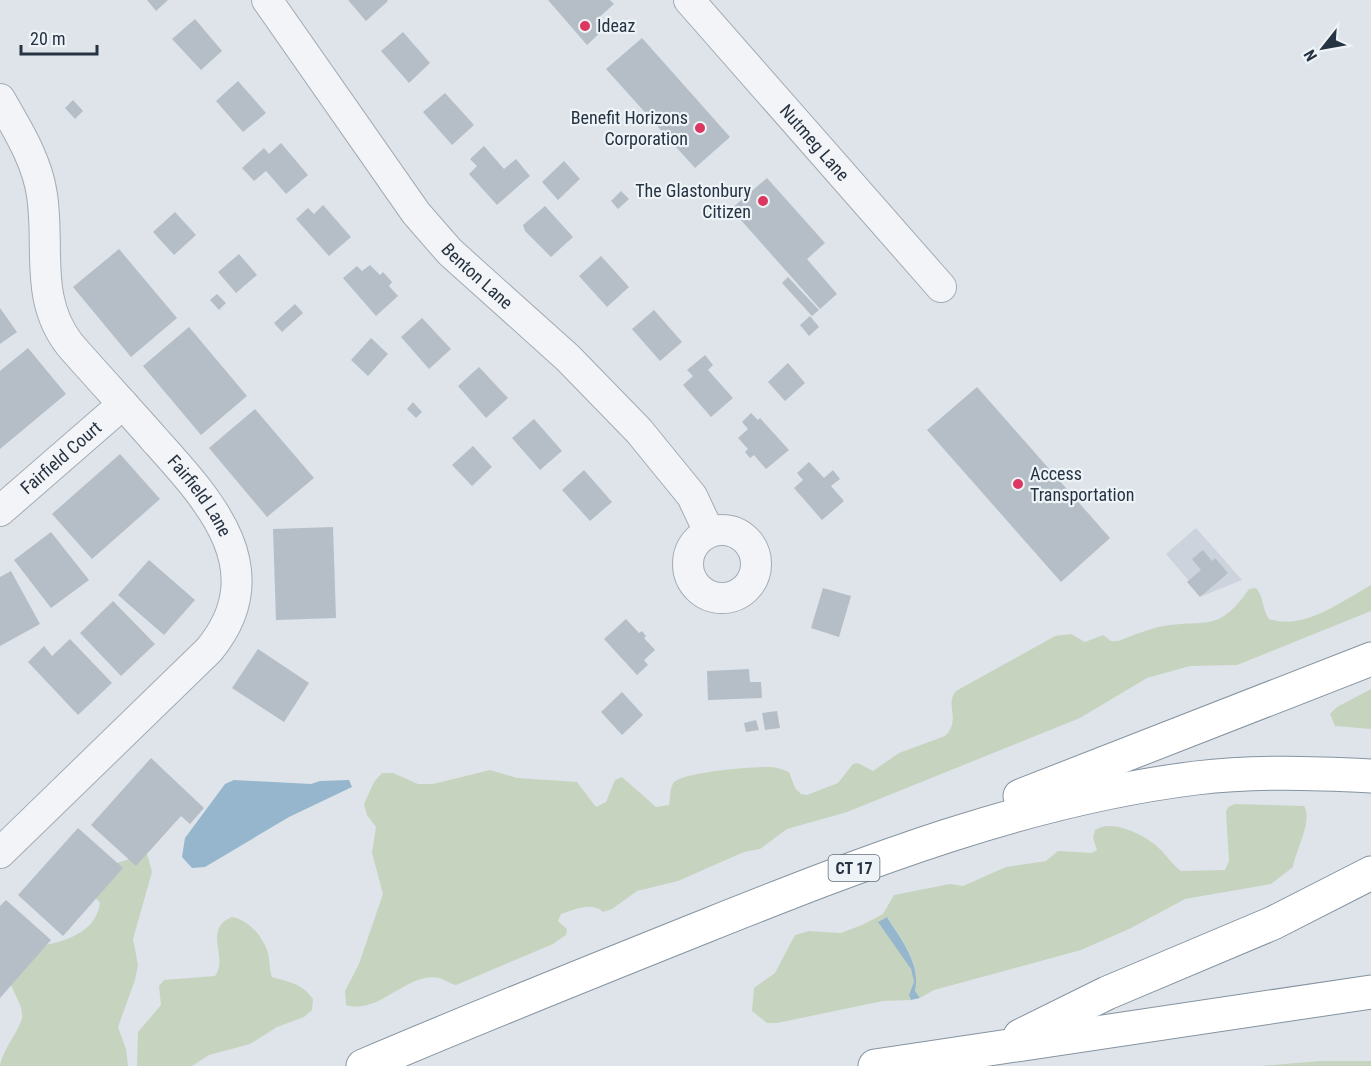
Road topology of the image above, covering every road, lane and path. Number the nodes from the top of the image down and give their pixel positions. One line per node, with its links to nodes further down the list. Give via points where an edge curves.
1 (267, 0): 7 (street, Benton Lane, via 416,213 457,258 568,358 639,431 689,490)
2 (689, 0): 4 (street, Nutmeg Lane)
3 (0, 99): 5 (street, Fairfield Lane, via 21,137 40,186 45,279 54,322)
4 (941, 287)
5 (123, 404): 6 (street, Fairfield Court); 10 (street, Fairfield Lane, via 196,486 219,518 235,561 237,582 232,608 222,631 205,654)
6 (0, 512)
7 (709, 532)
8 (1371, 660): 11 (highway, via 973,814)
9 (1371, 776): 11 (highway, CT 17, via 1251,774 1145,785 989,822)
10 (0, 853)
11 (890, 855): 17 (highway, CT 17, via 579,976)
12 (1371, 873): 16 (highway, via 1273,923 1056,1017)
13 (1371, 992): 14 (highway)
14 (1322, 1000): 15 (highway); 16 (highway)
15 (1371, 1006)
16 (1000, 1047): 18 (highway)
17 (363, 1066)
18 (875, 1066)

